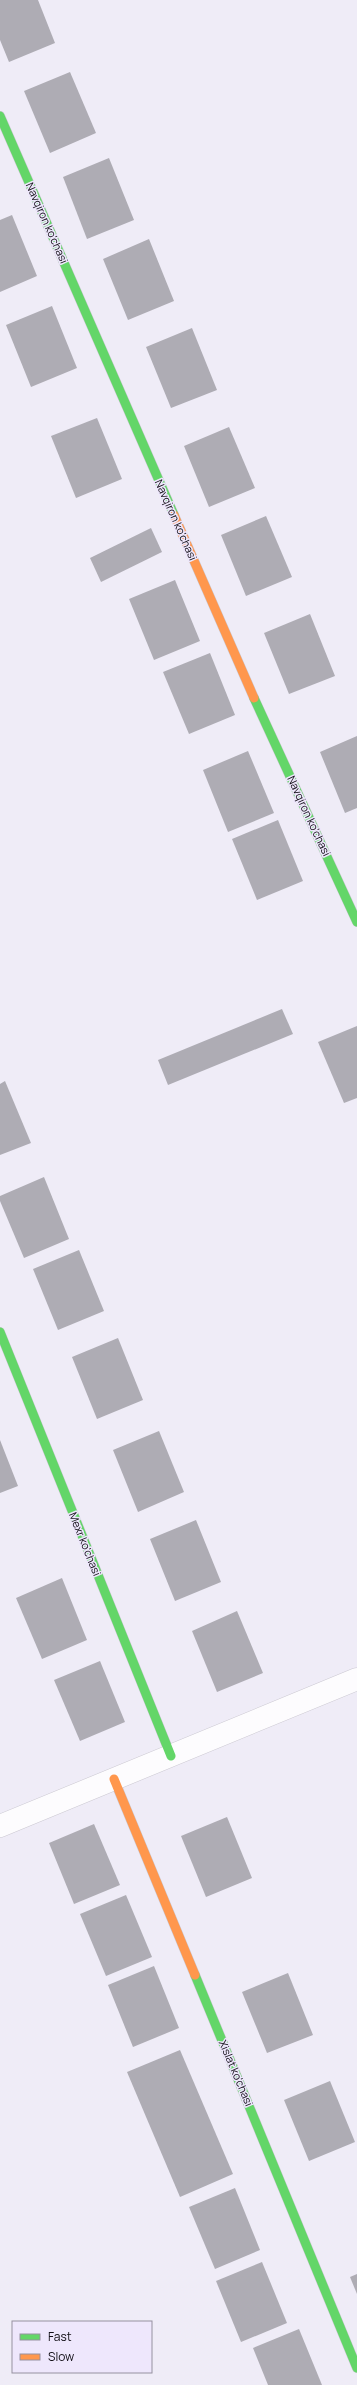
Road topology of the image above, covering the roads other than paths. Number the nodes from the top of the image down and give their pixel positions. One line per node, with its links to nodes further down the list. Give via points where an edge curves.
1 (0, 116): 2 (street, Navqiron ko'chasi, via 228,640)
2 (357, 922)
3 (0, 1332): 5 (street, Mexr ko'chasi)
4 (357, 1679): 5 (street)
5 (171, 1756): 6 (street)
6 (114, 1779): 7 (street); 8 (street, Xislat ko'chasi)
7 (0, 1826)
8 (357, 2368)

